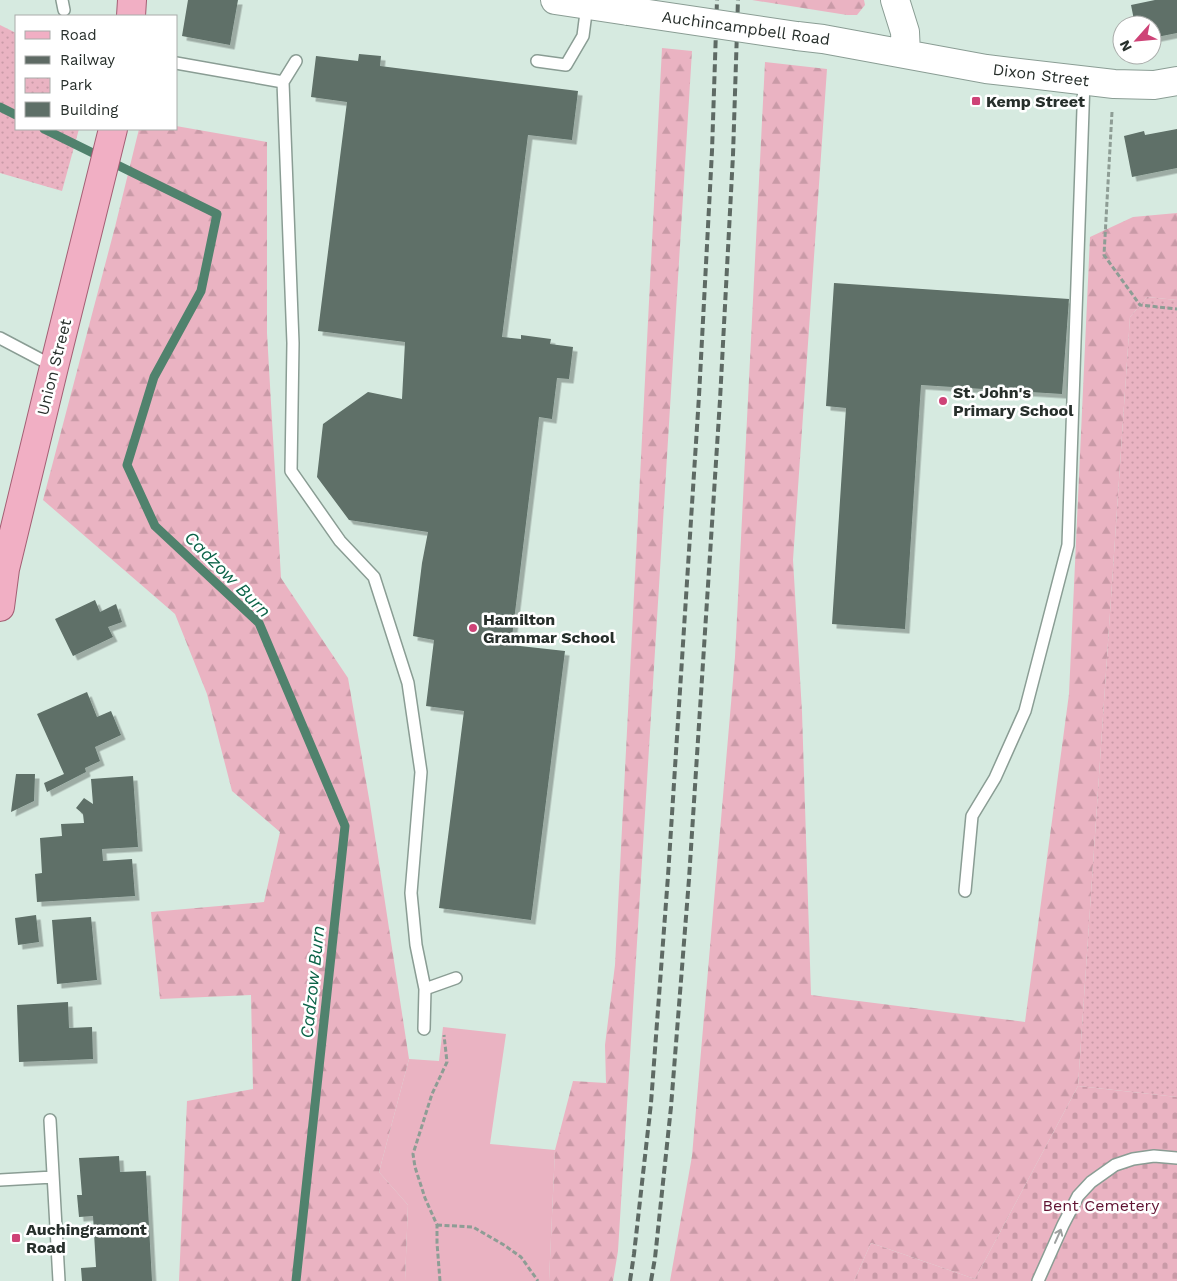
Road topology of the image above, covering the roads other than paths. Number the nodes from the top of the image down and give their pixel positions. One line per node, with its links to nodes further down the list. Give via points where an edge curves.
1 (132, 0): 5 (main road)
2 (555, 0): 4 (street, Auchincampbell Road)
3 (895, 0): 6 (street, via 905,32)
4 (587, 5): 6 (street, Auchincampbell Road, bridge); 8 (lane, via 583,36 566,65)
5 (131, 15)
6 (906, 54): 10 (street, Dixon Street, via 986,69)
7 (296, 61): 12 (lane)
8 (537, 61)
9 (178, 63): 12 (lane)
10 (1084, 80): 11 (street, Dixon Street, via 1154,85); 17 (lane, via 1068,545 1025,711 995,778 972,816)
11 (1177, 81)
12 (283, 82): 19 (lane, via 293,343 292,470 340,541 374,577 408,683 421,772 410,894)
13 (113, 130): 15 (main road, Union Street)
14 (0, 338): 15 (lane)
15 (54, 367): 16 (main road, Union Street, via 5,569)
16 (0, 607)
17 (965, 891)
18 (456, 978): 19 (lane)
19 (425, 989): 20 (lane)
20 (424, 1029)
21 (50, 1120): 23 (lane)
22 (1177, 1158): 26 (lane, one-way to 22, via 1078,1196 1091,1182 1115,1165 1133,1158)
23 (53, 1176): 24 (lane); 25 (lane)
24 (0, 1180)
25 (60, 1281)
26 (1038, 1281)

